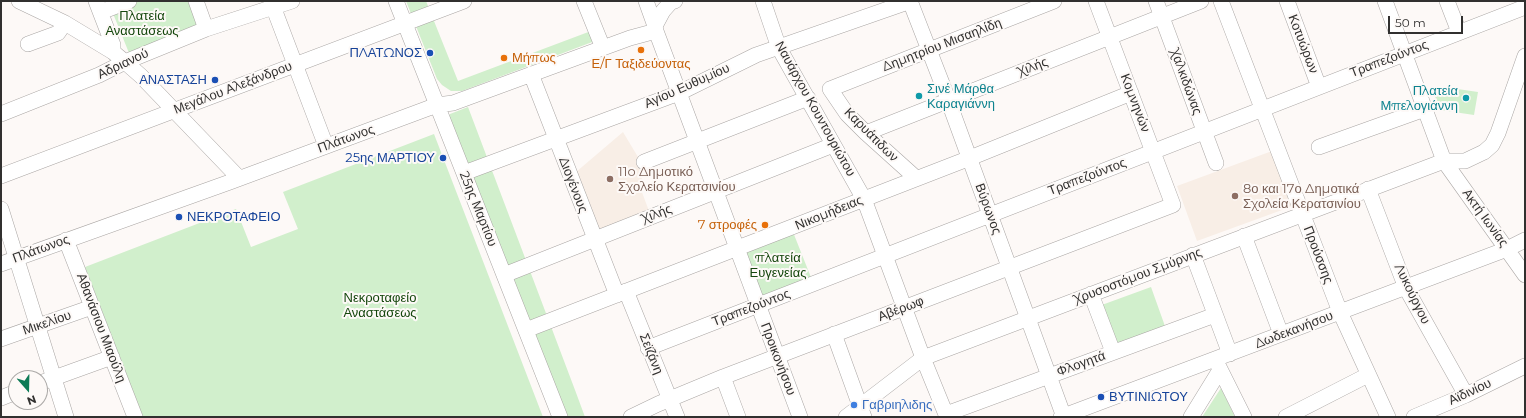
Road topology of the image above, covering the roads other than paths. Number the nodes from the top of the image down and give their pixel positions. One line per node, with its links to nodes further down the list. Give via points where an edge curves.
1 (19, 1): 24 (street)
2 (129, 1): 22 (street)
3 (196, 1): 27 (street)
4 (292, 1): 20 (street, Αδριανού)
5 (396, 1): 25 (street, 25ης Μαρτίου)
6 (464, 1): 25 (street, Μεγάλου Αλεξάνδρου)
7 (584, 1): 31 (street)
8 (646, 1): 26 (street, Προικονήσου)
9 (763, 1): 32 (street, Ναυάρχου Κουντουριώτου)
10 (910, 1): 32 (street, Αγίου Ευθυμίου); 33 (street, Βύρωνος)
11 (1054, 1): 33 (street, Δημητρίου Μισαηλίδη)
12 (1096, 1): 29 (street, Κομνηνών)
13 (1156, 1): 23 (street, Χαλκιδώνας)
14 (1201, 1): 23 (street, Χιλής)
15 (1221, 1): 48 (street, Προύσσης)
16 (1287, 1): 41 (street, Κοτυώρων)
17 (1385, 1): 35 (street, Ακτή Ιωνίας)
18 (1447, 1): 28 (street)
19 (672, 2): 26 (street, via 663,11)
20 (272, 4): 27 (street, Αδριανού, via 265,9); 38 (street)
21 (1525, 6): 28 (street, Τραπεζούντος)
22 (99, 7): 34 (street, via 113,45)
23 (1162, 16): 29 (street, Χιλής); 52 (street, Χαλκιδώνας)
24 (66, 24): 30 (street, via 58,33); 34 (street)
25 (405, 24): 38 (street, Μεγάλου Αλεξάνδρου); 47 (street, 25ης Μαρτίου)
26 (656, 28): 31 (street, Πλάτωνος); 43 (street, Προικονήσου)
27 (206, 29): 37 (street, Αδριανού)
28 (1459, 32): 35 (street, Τραπεζούντος)
29 (1110, 37): 44 (street, Κομνηνών); 46 (street, Χιλής)
30 (28, 44)
31 (603, 48): 40 (street, Πλάτωνος)
32 (779, 48): 43 (street, Αγίου Ευθυμίου, via 756,55); 45 (street, Ναυάρχου Κουντουριώτου)
33 (929, 50): 42 (street, Δημητρίου Μισαηλίδη); 46 (street, Βύρωνος)
34 (113, 52): 37 (street)
35 (1404, 53): 41 (street, Τραπεζούντος); 49 (street, Ακτή Ιωνίας)
36 (1525, 56): 39 (street)
37 (125, 62): 50 (street); 51 (street, Αδριανού, via 99,76)
38 (294, 65): 50 (street, Μεγάλου Αλεξάνδρου); 57 (street)
39 (1522, 73): 61 (street, via 1492,145 1465,161)
40 (531, 74): 47 (street, Πλάτωνος, via 453,103); 54 (street, Διογένους)
41 (1319, 86): 48 (street, Τραπεζούντος)
42 (830, 89): 53 (street, Καρυάτιδων)
43 (679, 93): 54 (street, Αγίου Ευθυμίου); 55 (street, Προικονήσου)
44 (1131, 93): 59 (street, Κομνηνών); 60 (street, Νικομήδειας)
45 (808, 98): 55 (street); 56 (street, Ναυάρχου Κουντουριώτου)
46 (948, 100): 53 (street, Χιλής); 60 (street, Βύρωνος)
47 (437, 105): 57 (street, Πλάτωνος); 64 (street, 25ης Μαρτίου)
48 (1262, 109): 52 (street, Τραπεζούντος); 73 (street, Προύσσης)
49 (1425, 109): 58 (street); 61 (street, Ακτή Ιωνίας)
50 (174, 110): 65 (street, Μεγάλου Αλεξάνδρου); 66 (street)
51 (1, 114)
52 (1205, 131): 59 (street, Τραπεζούντος); 63 (street, Χαλκιδώνας)
53 (866, 133): 67 (street, Καρυάτιδων)
54 (555, 138): 64 (street, Αγίου Ευθυμίου); 76 (street, Διογένους)
55 (697, 142): 62 (street); 69 (street, Προικονήσου)
56 (834, 145): 69 (street, Χιλής); 70 (street, Ναυάρχου Κουντουριώτου)
57 (326, 146): 66 (street, Πλάτωνος)
58 (1319, 147)
59 (1153, 151): 71 (street, Κομνηνών); 74 (street, Τραπεζούντος)
60 (970, 158): 67 (street, Νικομήδειας); 74 (street, Βύρωνος)
61 (1444, 161): 68 (street, Χρυσοστόμου Σμύρνης); 80 (street, Ακτή Ιωνίας)
62 (644, 162)
63 (1216, 163)
64 (464, 173): 86 (street, 25ης Μαρτίου)
65 (1, 176)
66 (239, 178): 77 (street, Πλάτωνος)
67 (916, 178): 70 (street, Νικομήδειας)
68 (1368, 189): 73 (street, Χρυσοστόμου Σμύρνης); 88 (street, Λυκούργου)
69 (716, 192): 76 (street, Χιλής); 79 (street, Προικονήσου)
70 (864, 199): 79 (street, Νικομήδειας); 81 (street, Ναυάρχου Κουντουριώτου)
71 (1173, 205): 85 (street, Αβέρωφ)
72 (1, 209): 83 (street)
73 (1303, 214): 75 (street, Χρυσοστόμου Σμύρνης); 94 (street, Προύσσης)
74 (990, 215): 81 (street, Τραπεζούντος); 85 (street, Βύρωνος)
75 (1244, 236): 82 (street, Χρυσοστόμου Σμύρνης); 100 (street)
76 (595, 239): 86 (street, Χιλής); 89 (street, Διογένους)
77 (66, 240): 83 (street, Πλάτωνος); 92 (street, Αθανάσιου Μιαούλη)
78 (1525, 240): 80 (street, Δωδεκανήσου)
79 (737, 249): 89 (street, Νικομήδειας); 91 (street, Προικονήσου)
80 (1508, 250): 87 (street, Ακτή Ιωνίας); 88 (street, Δωδεκανήσου)
81 (885, 256): 91 (street, Τραπεζούντος); 93 (street, Ναυάρχου Κουντουριώτου)
82 (1193, 256): 90 (street, Χρυσοστόμου Σμύρνης); 95 (street)
83 (15, 258): 84 (street, Πλάτωνος); 97 (street)
84 (1, 264)
85 (1010, 268): 93 (street, Αβέρωφ); 96 (street, Βύρωνος)
86 (504, 275): 98 (street, 25ης Μαρτίου)
87 (1525, 275)
88 (1406, 288): 94 (street, Δωδεκανήσου); 116 (street, Λυκούργου)
89 (622, 293): 98 (street, Νικομήδειας); 102 (street, Σεϊζάνη)
90 (1091, 294): 96 (street, Χρυσοστόμου Σμύρνης); 103 (street)
91 (758, 305): 102 (street, Τραπεζούντος); 106 (street, Προικονήσου)
92 (92, 307): 97 (street, Μικελίου); 105 (street, Αθανάσιου Μιαούλη)
93 (904, 308): 99 (street, Αβέρωφ); 107 (street, Ναυάρχου Κουντουριώτου)
94 (1340, 312): 100 (street, Δωδεκανήσου); 111 (street, Προύσσης)
95 (1216, 315): 103 (street, Φλογητά); 104 (street)
96 (1029, 318): 107 (street, Χρυσοστόμου Σμύρνης); 112 (street, Βύρωνος)
97 (37, 326): 101 (street, Μικελίου); 110 (street)
98 (526, 330): 122 (street, 25ης Μαρτίου)
99 (834, 334): 106 (street, Αβέρωφ); 118 (street)
100 (1281, 334): 104 (street, Δωδεκανήσου)
101 (1, 339)
102 (648, 348): 117 (street, Σεϊζάνη)
103 (1113, 352): 112 (street, Φλογητά)
104 (1230, 354): 108 (street, Δωδεκανήσου)
105 (112, 357): 114 (street); 119 (street, Αθανάσιου Μιαούλη)
106 (778, 357): 113 (street, Αβέρωφ); 126 (street, Προικονήσου)
107 (922, 358): 118 (street, Χρυσοστόμου Σμύρνης); 120 (street, Ναυάρχου Κουντουριώτου)
108 (1218, 364): 128 (street, Δωδεκανήσου); 129 (street); 130 (street)
109 (1525, 366): 116 (street, Αϊδινίου)
110 (45, 370)
111 (1368, 374): 131 (street); 132 (street, Προύσσης)
112 (1050, 376): 120 (street, Φλογητά); 128 (street, Βύρωνος)
113 (723, 378): 117 (street, Αβέρωφ); 125 (street)
114 (48, 381)
115 (48, 383): 121 (street)
116 (1466, 394): 133 (street, Αϊδινίου)
117 (670, 399): 123 (street, Αβέρωφ); 124 (street, Σεϊζάνη)
118 (862, 412): 127 (street, Χρυσοστόμου Σμύρνης)
119 (129, 415)
120 (946, 415)
121 (66, 417)
122 (560, 417)
123 (631, 417)
124 (677, 417)
125 (738, 417)
126 (800, 417)
127 (846, 417)
128 (1063, 417)
129 (1191, 417)
130 (1244, 417)
131 (1286, 417)
132 (1388, 417)
133 (1414, 417)

